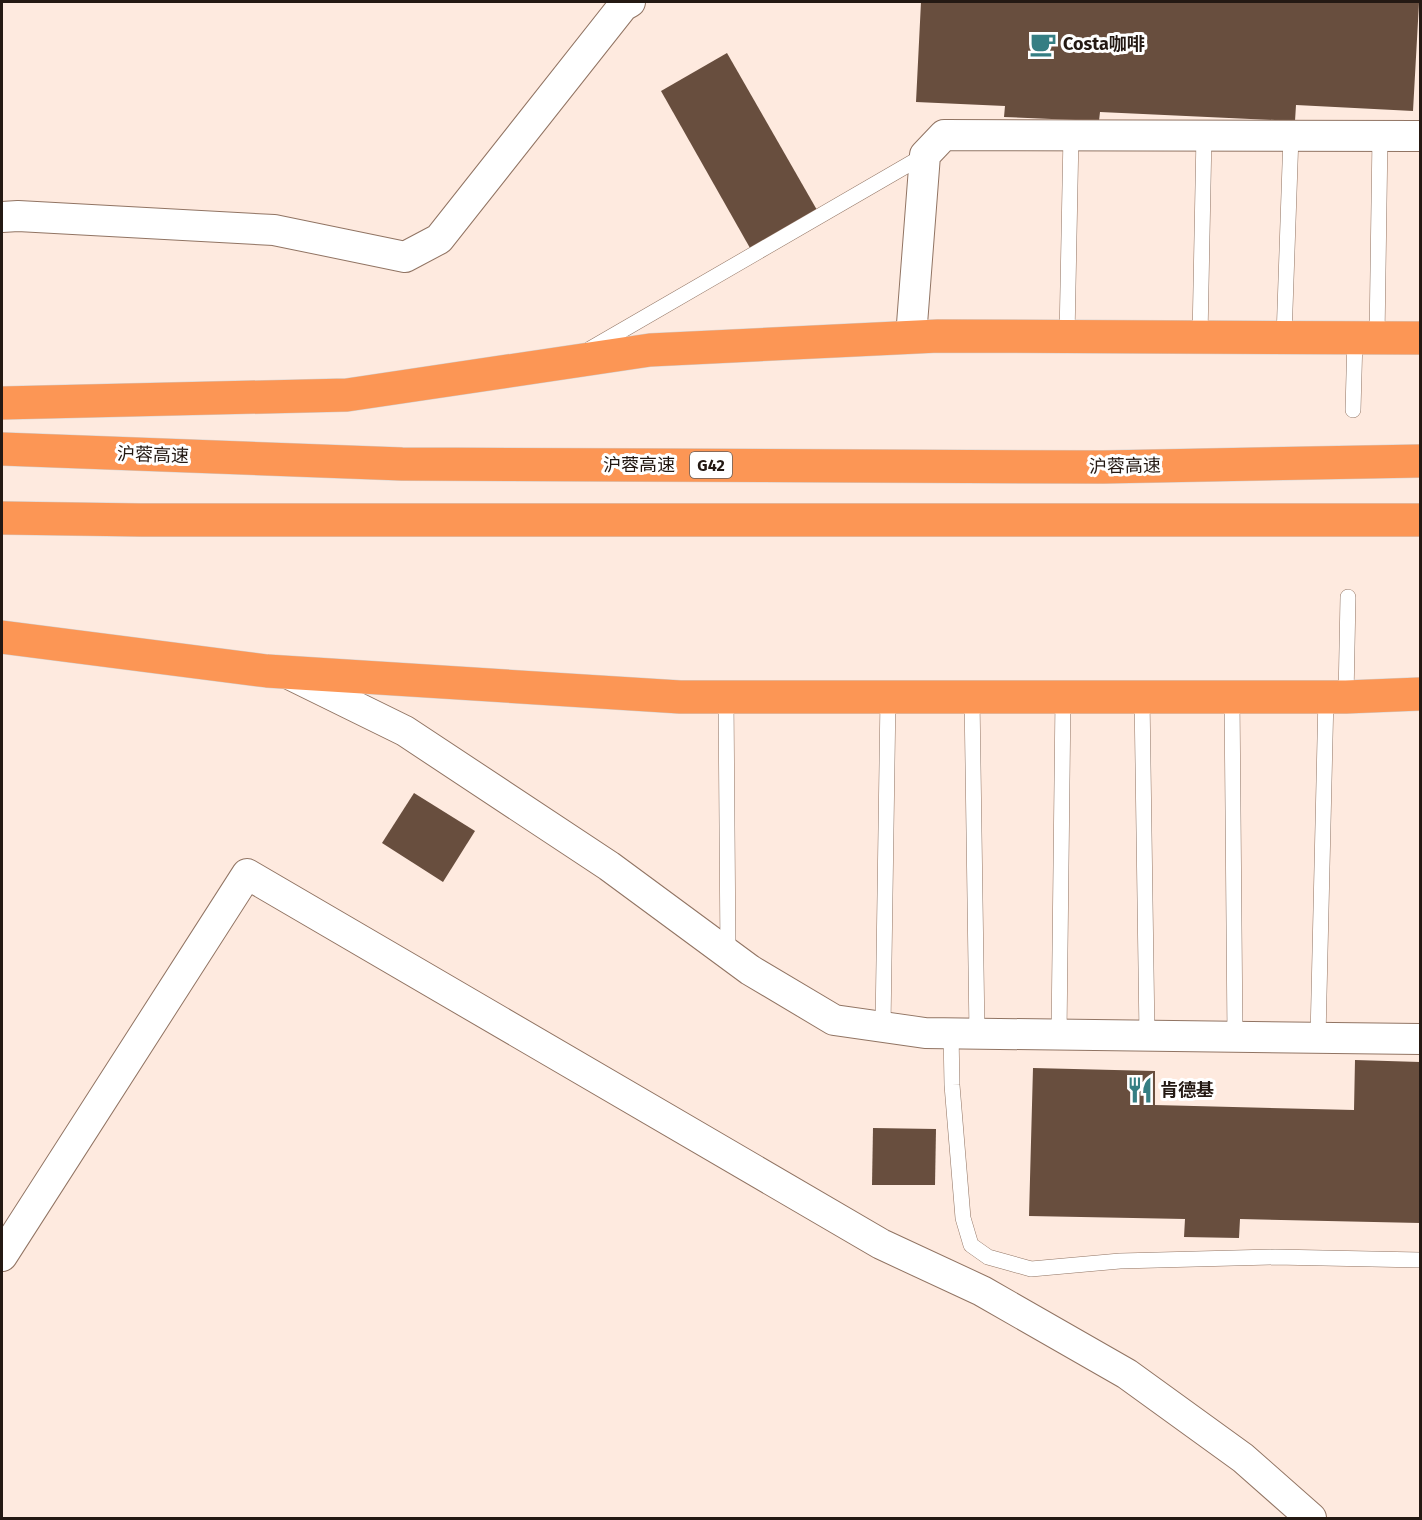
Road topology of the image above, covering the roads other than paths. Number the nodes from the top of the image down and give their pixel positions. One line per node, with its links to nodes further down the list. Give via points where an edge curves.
1 (630, 2): 8 (street, via 439,239 405,257 274,230)
2 (1071, 135): 3 (street); 7 (street, via 944,135); 10 (lane)
3 (1204, 135): 4 (street); 11 (lane)
4 (1291, 135): 5 (street); 12 (lane)
5 (1380, 136): 6 (street); 13 (lane)
6 (1420, 136)
7 (925, 155): 9 (street); 15 (lane)
8 (2, 217)
9 (911, 337): 10 (highway); 15 (highway, via 650,350)
10 (1067, 337): 11 (highway)
11 (1200, 337): 12 (highway)
12 (1284, 338): 13 (highway)
13 (1366, 338): 14 (highway); 17 (lane)
14 (1420, 338)
15 (568, 362): 16 (highway, via 346,395)
16 (2, 403)
17 (1353, 410)
18 (2, 449): 19 (highway, 沪蓉高速 / G42, via 414,464 1103,467)
19 (1420, 461)
20 (2, 518): 21 (highway)
21 (1420, 520)
22 (1348, 597): 27 (lane)
23 (2, 636): 24 (highway)
24 (286, 672): 28 (highway); 33 (street, via 405,731 609,866)
25 (1420, 694): 27 (highway)
26 (1142, 696): 31 (highway); 32 (highway); 37 (lane)
27 (1336, 696): 32 (highway); 39 (lane)
28 (726, 697): 29 (highway); 33 (lane)
29 (888, 697): 30 (highway); 34 (lane)
30 (972, 697): 31 (highway); 35 (lane)
31 (1063, 697): 36 (lane)
32 (1232, 697): 38 (lane)
33 (728, 954): 34 (street, via 834,1020)
34 (883, 1027): 35 (street)
35 (964, 1034): 36 (street); 42 (lane, via 952,1085 963,1218 971,1245 988,1257 1031,1269 1120,1261 1275,1257)
36 (1059, 1035): 37 (street)
37 (1147, 1036): 38 (street)
38 (1235, 1037): 39 (street)
39 (1318, 1038): 40 (street)
40 (1420, 1039)
41 (2, 1256): 43 (street, via 248,874 881,1244 982,1291 1127,1374 1243,1458)
42 (1420, 1260)
43 (1311, 1518)

